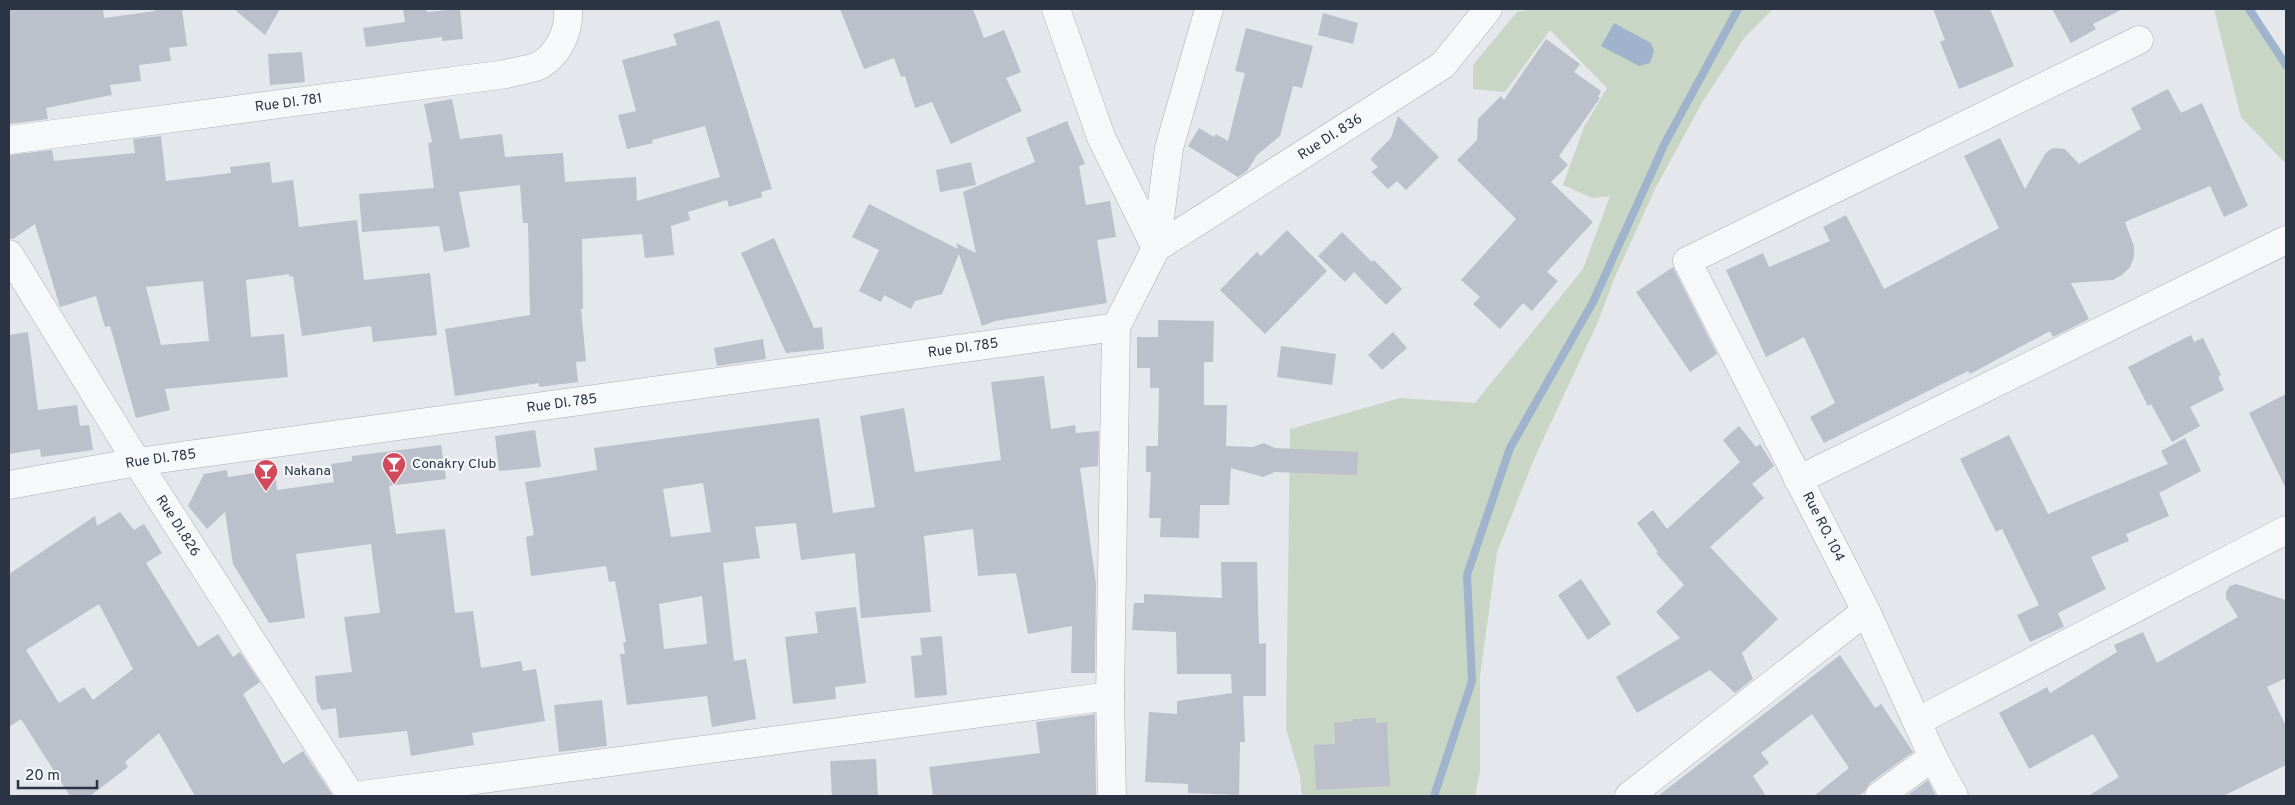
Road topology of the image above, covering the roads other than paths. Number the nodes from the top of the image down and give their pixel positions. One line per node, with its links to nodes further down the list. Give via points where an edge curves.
1 (568, 9): 6 (street, Rue DI. 781, via 560,46 539,65 506,74)
2 (1056, 9): 8 (street, via 1100,137)
3 (1209, 9): 8 (street, via 1169,148)
4 (1488, 9): 8 (street, Rue DI. 836, via 1443,65)
5 (2139, 40): 12 (street, Rue RO. 104, via 1687,261)
6 (9, 140)
7 (2286, 240): 12 (street)
8 (1156, 248): 10 (street)
9 (9, 254): 11 (street, Rue DI.826)
10 (1116, 327): 11 (street, Rue DI. 785); 16 (street)
11 (137, 462): 13 (street, Rue DI. 785); 19 (street, Rue DI.826)
12 (1798, 480): 15 (street, Rue RO. 104)
13 (9, 485)
14 (2286, 530): 17 (street)
15 (1866, 611): 17 (street, Rue RO. 104); 21 (street)
16 (1110, 696): 19 (street); 20 (street)
17 (1918, 721): 18 (street, Rue RO. 104)
18 (1933, 756): 22 (street); 23 (street, Rue RO. 104)
19 (353, 796)
20 (1112, 796)
21 (1629, 796)
22 (1879, 796)
23 (1954, 796)

